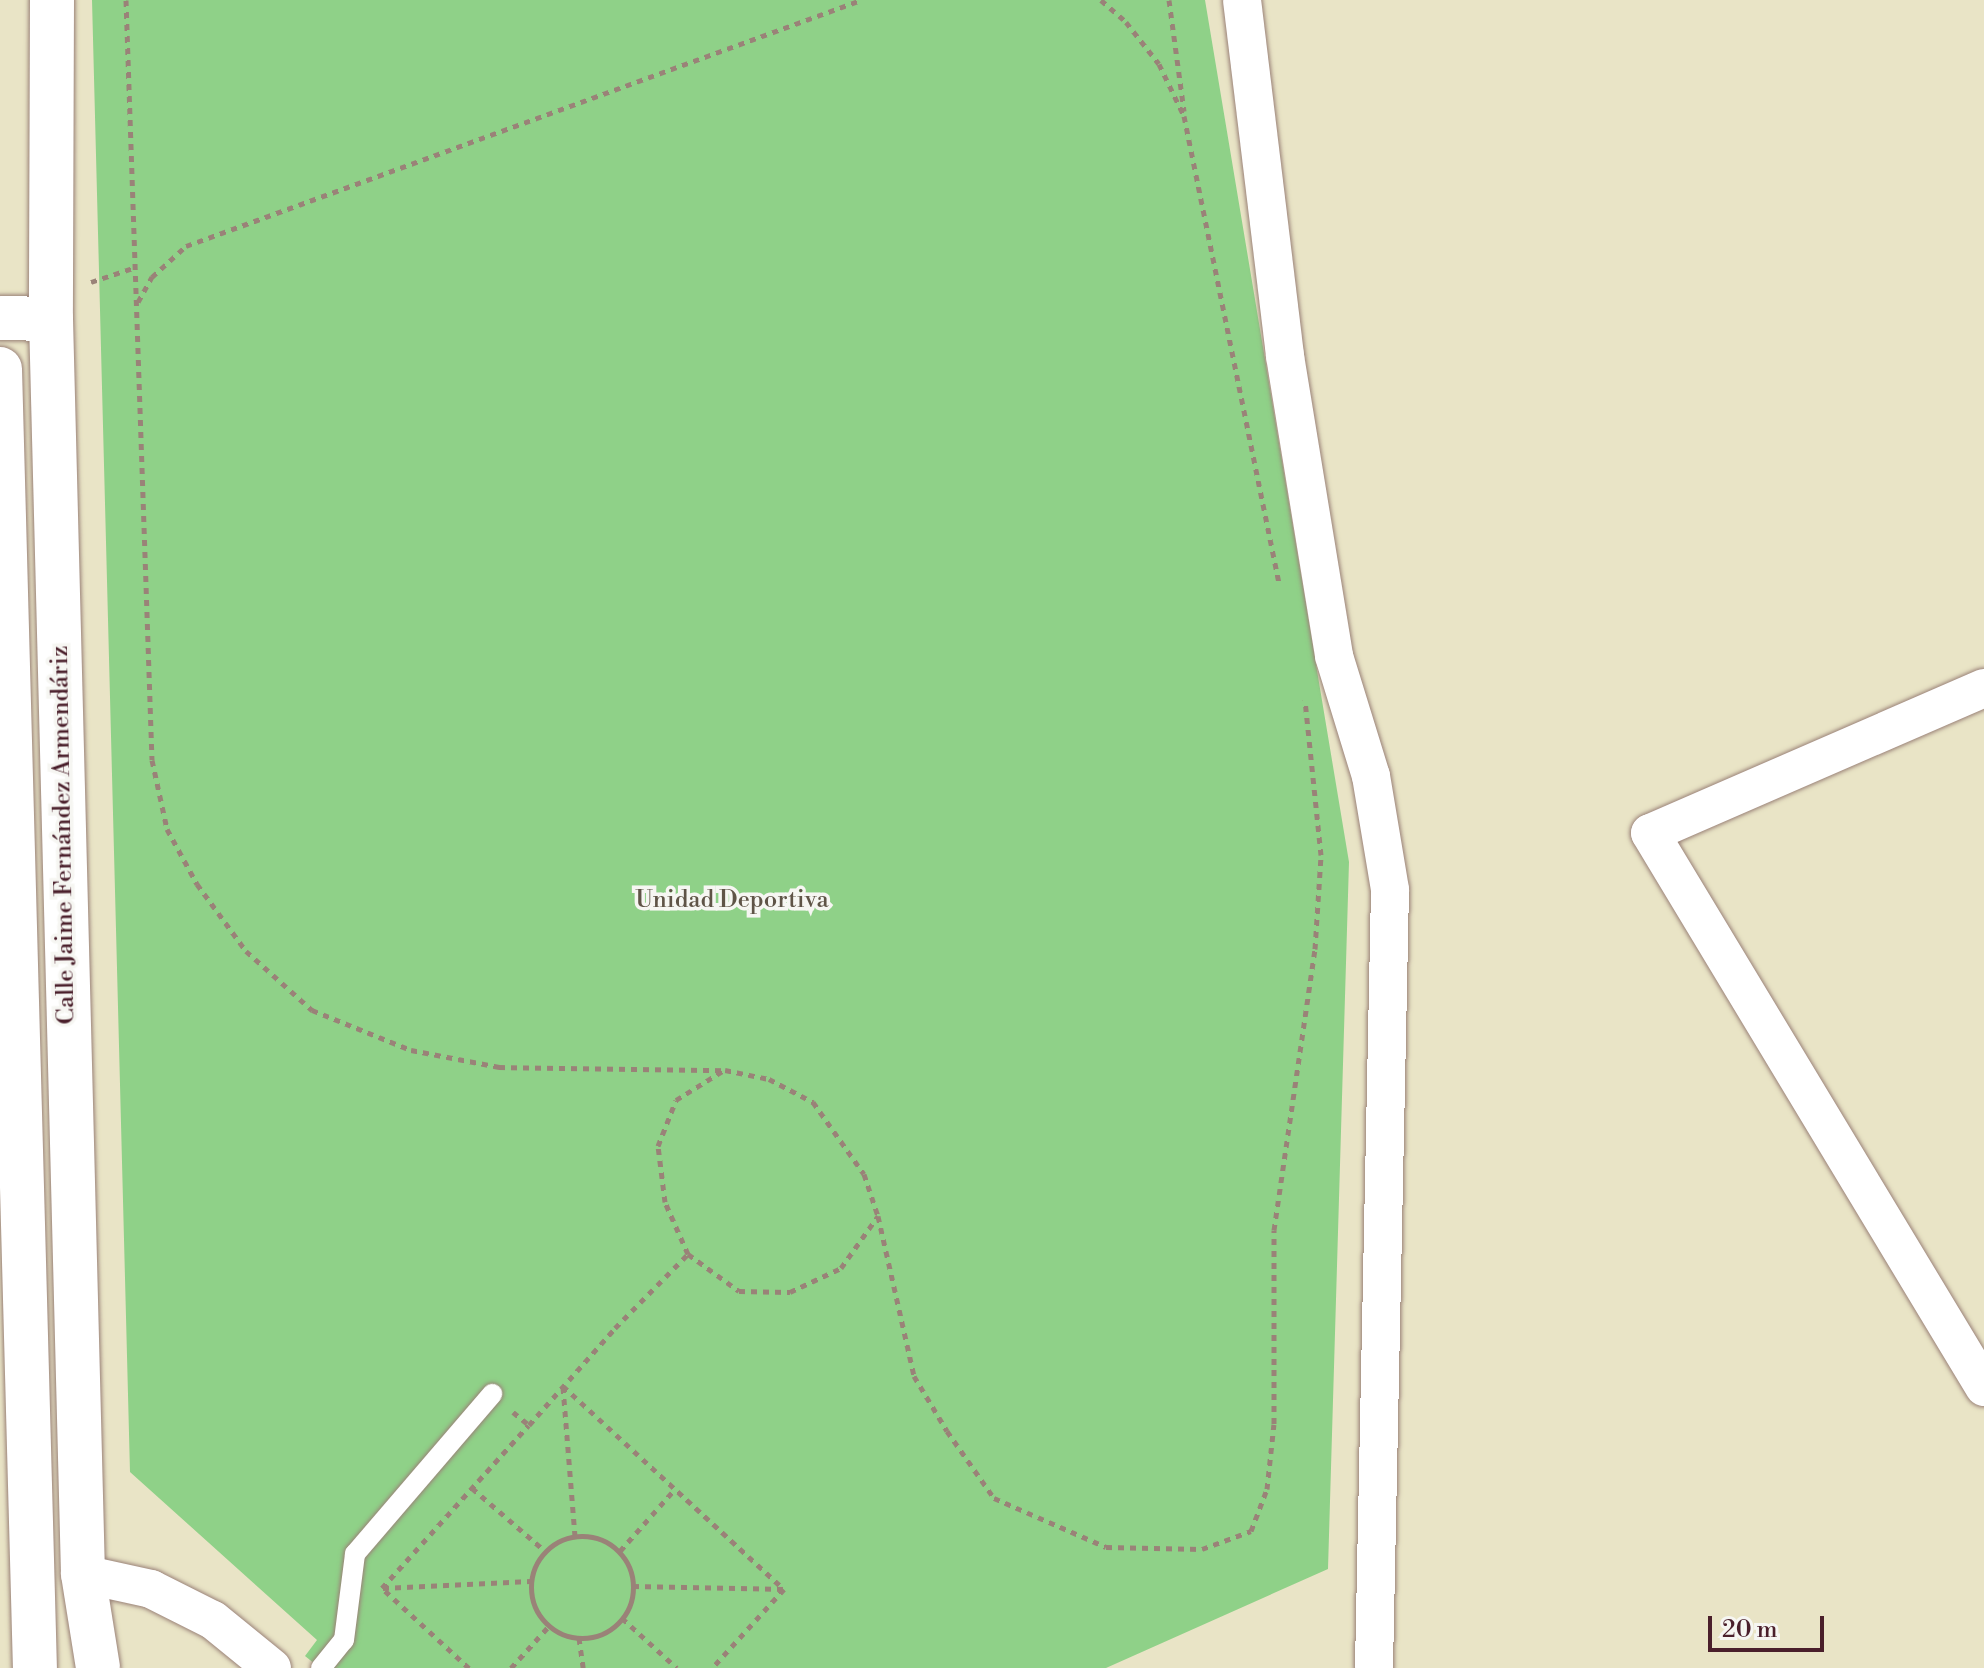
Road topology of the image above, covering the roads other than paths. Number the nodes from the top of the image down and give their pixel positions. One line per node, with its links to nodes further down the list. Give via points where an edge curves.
1 (52, 0): 4 (street, Calle Jaime Fernández Armendáriz)
2 (1242, 0): 18 (street, via 1285,356 1332,641 1371,776 1390,890)
3 (0, 318): 4 (street)
4 (51, 319): 11 (street, Calle Jaime Fernández Armendáriz)
5 (0, 369): 6 (street, Calle Jaime Fernández Armendáriz)
6 (2, 560): 10 (street, Calle Jaime Fernández Armendáriz)
7 (1984, 688): 8 (street, via 1650,833)
8 (1984, 1387)
9 (492, 1394): 17 (lane, via 355,1554 344,1640)
10 (16, 1555): 11 (street); 14 (street, Calle Jaime Fernández Armendáriz)
11 (83, 1574): 15 (street, Calle Jaime Fernández Armendáriz); 16 (street, via 151,1589 213,1620)
12 (0, 1663): 13 (street)
13 (17, 1668)
14 (35, 1668)
15 (98, 1668)
16 (272, 1668)
17 (321, 1668)
18 (1374, 1668)

